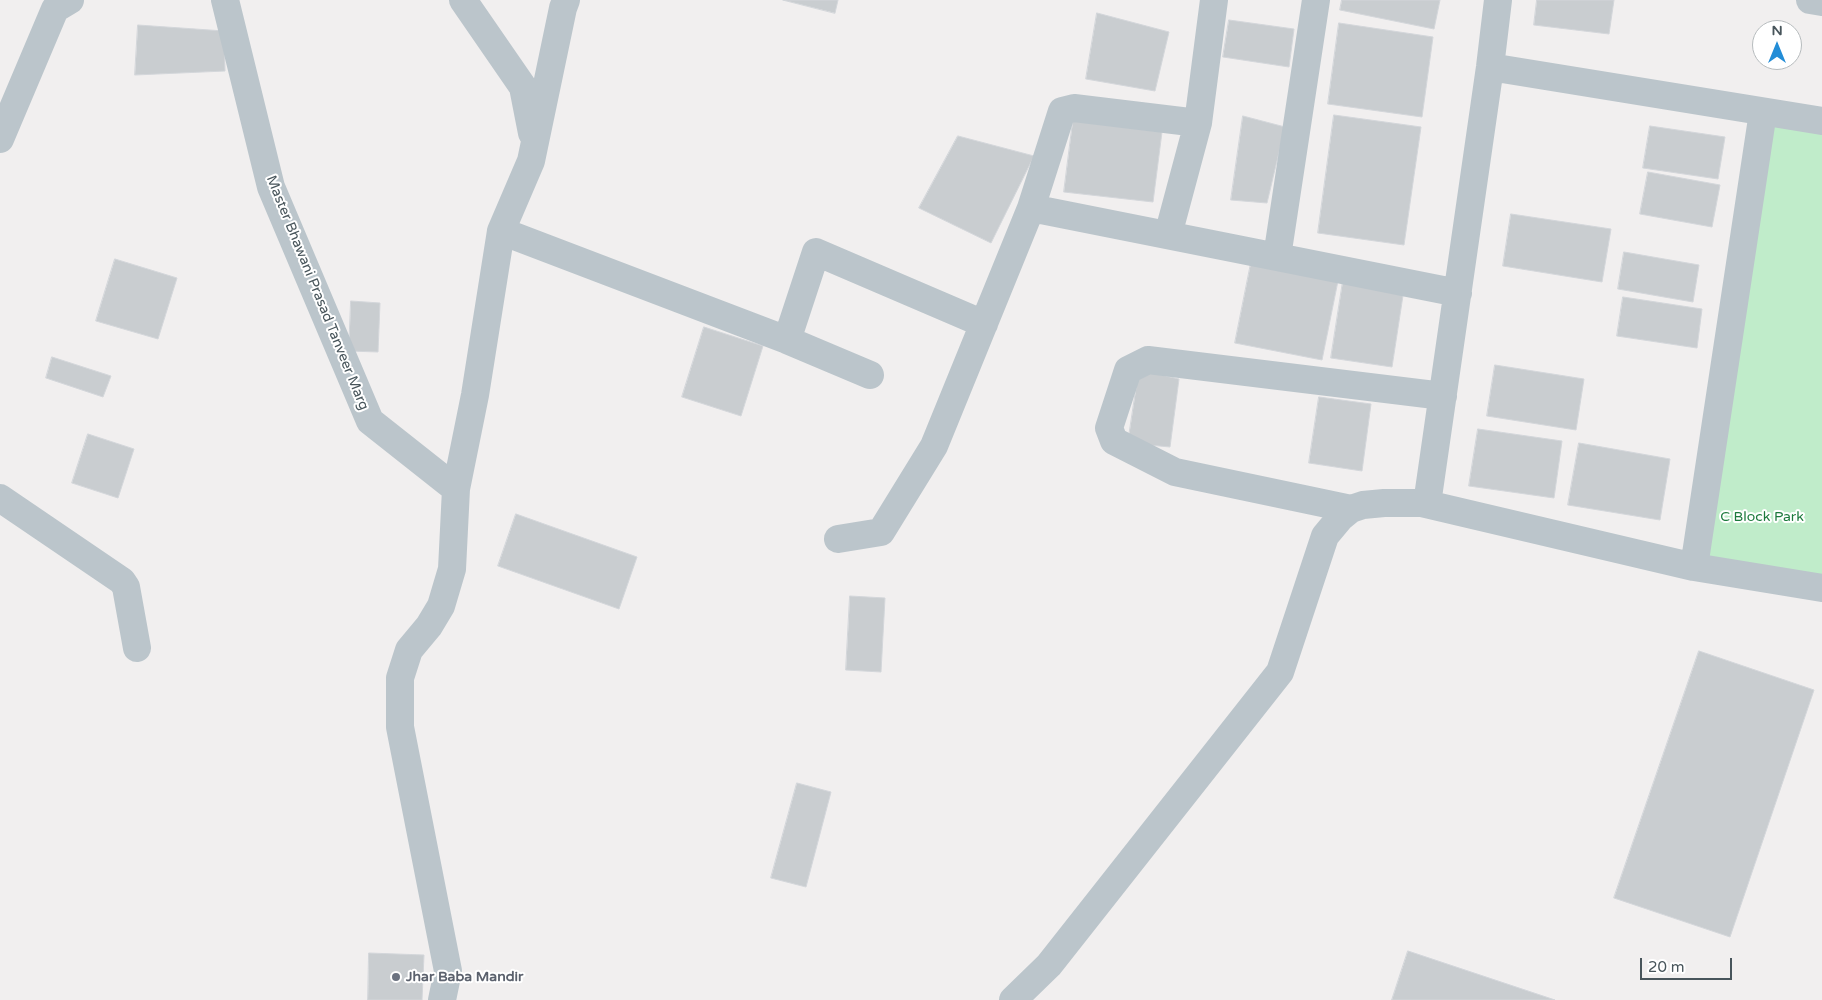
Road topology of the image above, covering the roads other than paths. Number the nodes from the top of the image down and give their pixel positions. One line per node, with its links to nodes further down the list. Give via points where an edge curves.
1 (225, 0): 25 (street, Master Bhawani Prasad Tanveer Marg, via 271,188 370,421)
2 (463, 0): 15 (street, via 523,87)
3 (566, 0): 15 (street)
4 (1214, 0): 13 (street)
5 (1316, 0): 19 (street)
6 (1498, 0): 10 (street)
7 (1810, 0): 8 (street)
8 (1822, 2)
9 (55, 3): 14 (street)
10 (1490, 67): 11 (street); 20 (street)
11 (1762, 112): 12 (street); 30 (street)
12 (1822, 121)
13 (1198, 123): 16 (street, via 1074,108 1062,111); 18 (street)
14 (0, 139)
15 (535, 144): 17 (street, via 532,161)
16 (1031, 208): 18 (street); 21 (street)
17 (501, 232): 22 (street); 25 (street)
18 (1168, 235): 19 (street)
19 (1277, 257): 20 (street)
20 (1458, 293): 24 (street)
21 (984, 324): 22 (street, via 816,252); 29 (street, via 934,446 881,532)
22 (787, 340): 23 (street)
23 (870, 375)
24 (1443, 396): 27 (street, via 1428,497); 28 (street, via 1148,360 1128,370 1109,428 1114,441 1175,472)
25 (456, 490): 33 (street, via 452,569 441,606 409,650 400,678 399,703 400,728 448,970)
26 (0, 498): 32 (street, via 122,581 126,587)
27 (1422, 503): 28 (street, via 1384,503); 30 (street)
28 (1351, 509): 34 (street, via 1324,536 1280,672 1049,965)
29 (838, 539)
30 (1694, 567): 31 (street)
31 (1822, 588)
32 (137, 648)
33 (442, 1000)
34 (1013, 1000)

